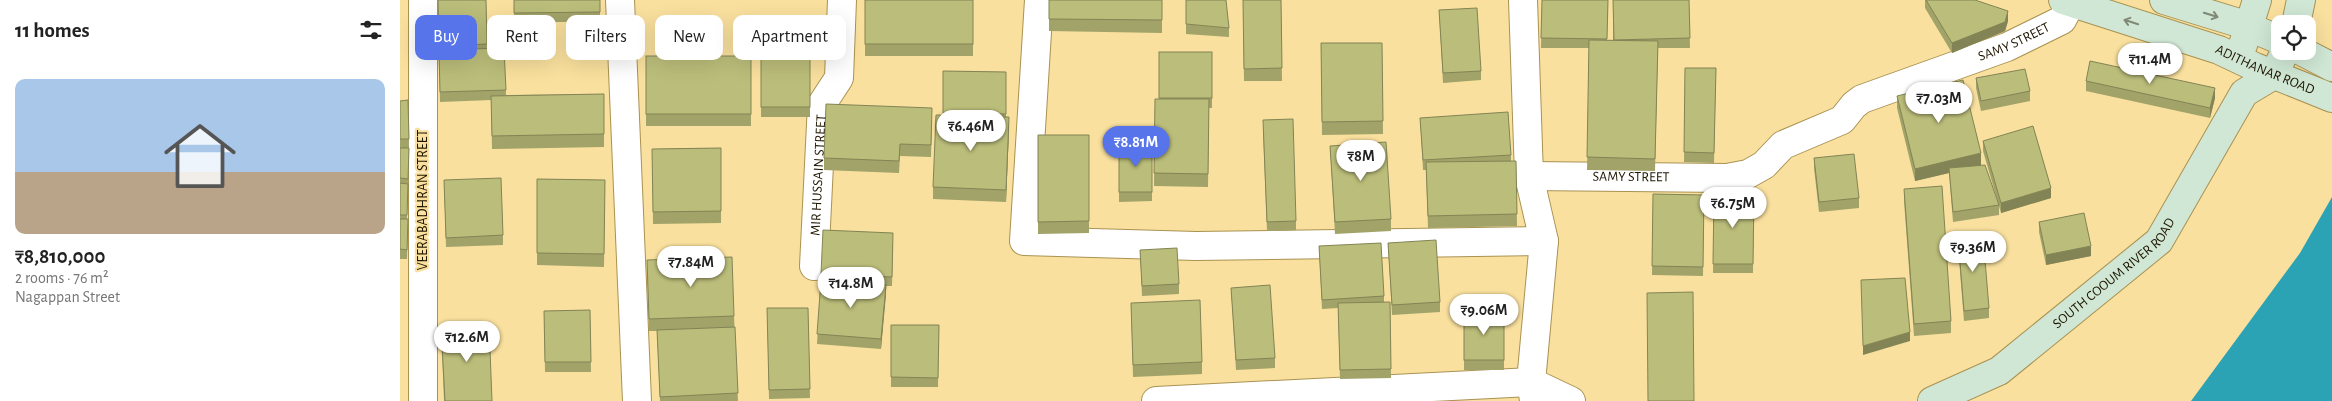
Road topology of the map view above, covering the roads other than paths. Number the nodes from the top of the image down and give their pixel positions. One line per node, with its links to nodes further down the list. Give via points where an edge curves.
1 (424, 0): 24 (street, VEERABADHRAN STREET)
2 (620, 0): 25 (street)
3 (842, 0): 21 (street, MIR HUSSAIN STREET, via 839,78 822,104)
4 (1039, 0): 20 (street, via 1024,241 1196,246)
5 (1523, 0): 19 (street)
6 (2164, 0): 11 (street, one-way to 11)
7 (2257, 0): 11 (street)
8 (2301, 0): 10 (street)
9 (2067, 1): 14 (street, ADITHANAR ROAD, one-way to 9, via 2219,50); 19 (street, SAMY STREET, via 2062,20 2007,47 1862,99 1842,120 1782,145 1764,164 1748,174 1727,178)
10 (2298, 15)
11 (2248, 26): 12 (street); 14 (street)
12 (2271, 36)
13 (2316, 58): 16 (street)
14 (2239, 60): 15 (street, ADITHANAR ROAD); 17 (street)
15 (2279, 63): 17 (street); 18 (street, ADITHANAR ROAD)
16 (2332, 66)
17 (2244, 93): 28 (street, SOUTH COOUM RIVER ROAD, via 2159,241 1999,370)
18 (2328, 96)
19 (1529, 176): 20 (street)
20 (1544, 241): 22 (street)
21 (814, 266)
22 (1532, 392): 23 (street); 27 (street)
23 (1227, 399): 26 (street)
24 (422, 401)
25 (637, 401)
26 (1156, 401)
27 (1571, 401)
28 (1932, 401)

